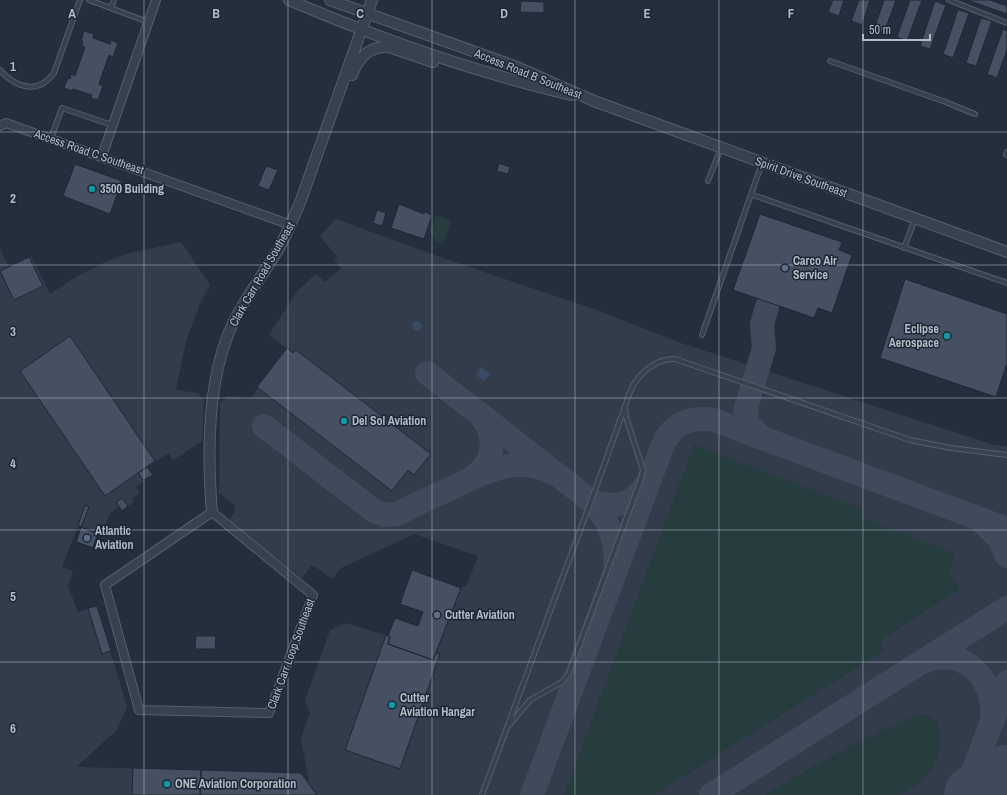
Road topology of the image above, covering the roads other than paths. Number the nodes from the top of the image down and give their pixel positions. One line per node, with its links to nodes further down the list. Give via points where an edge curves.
1 (80, 0): 16 (lane, via 54,73 48,82 43,85 24,86 8,78)
2 (89, 0): 9 (lane)
3 (114, 0): 9 (lane)
4 (156, 0): 11 (street)
5 (289, 0): 13 (street)
6 (330, 0): 10 (street)
7 (372, 0): 10 (street, Clark Carr Road Southeast)
8 (949, 0): 12 (lane)
9 (111, 8): 11 (lane)
10 (367, 13): 13 (street, Clark Carr Road Southeast); 17 (street, Access Road B Southeast, via 517,67)
11 (148, 22): 21 (street)
12 (1007, 23)
13 (361, 29): 15 (street, Access Road B Southeast); 19 (street, Clark Carr Road Southeast)
14 (830, 61): 18 (lane)
15 (470, 68): 17 (street, Access Road B Southeast); 19 (street, via 446,67 389,47 376,47 358,60 341,108)
16 (0, 70)
17 (594, 101): 23 (street, Spirit Drive Southeast)
18 (975, 114)
19 (330, 120): 29 (street, Clark Carr Road Southeast)
20 (2, 123): 22 (street, Access Road C Southeast)
21 (112, 125): 22 (lane, via 62,108); 24 (street)
22 (51, 138): 24 (street, Access Road C Southeast)
23 (721, 148): 25 (street, Spirit Drive Southeast); 26 (lane)
24 (102, 156): 29 (street, Access Road C Southeast)
25 (762, 163): 27 (lane); 28 (street, Spirit Drive Southeast)
26 (708, 182)
27 (752, 195): 30 (lane); 33 (lane)
28 (915, 219): 30 (lane); 31 (street, Spirit Drive Southeast)
29 (291, 224): 36 (street, Clark Carr Road Southeast, via 278,250 244,302 221,353 212,407)
30 (904, 248): 32 (lane)
31 (1007, 252)
32 (1007, 283)
33 (702, 335)
34 (626, 403): 35 (lane, via 636,380 650,367 662,361 675,359 910,440 951,448); 37 (lane); 37 (lane, via 626,417 643,470 640,482 569,673 562,682 530,700 511,721)
35 (1007, 454)
36 (212, 512): 36 (street, Clark Carr Loop Southeast, via 105,585 139,710 269,714 314,595)
37 (502, 738): 38 (lane)
38 (482, 795)

